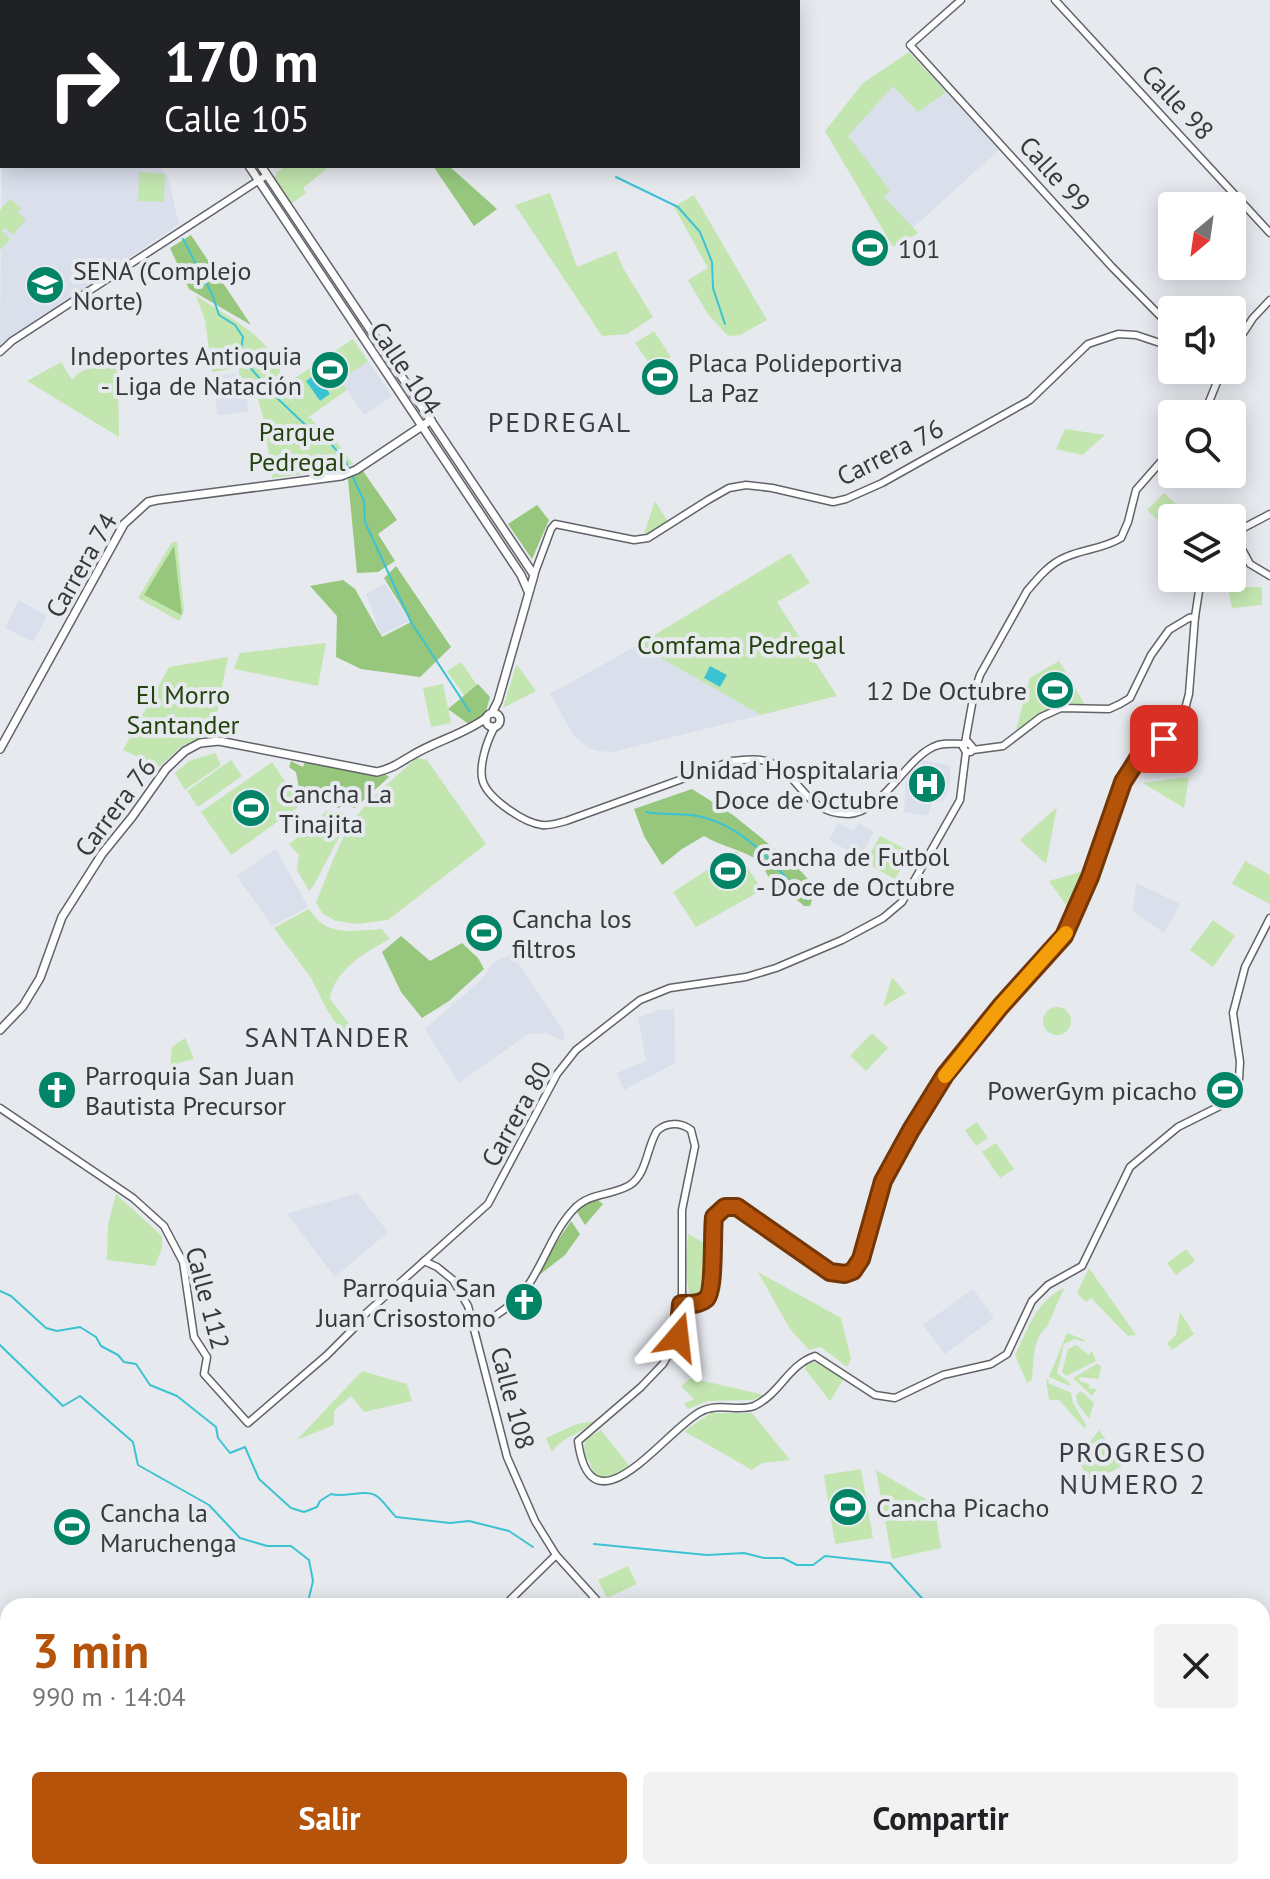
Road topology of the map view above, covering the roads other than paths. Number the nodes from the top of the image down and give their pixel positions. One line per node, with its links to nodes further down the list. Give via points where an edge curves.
1 (961, 0): 9 (street, Calle 99, via 910,45)
2 (1055, 0): 7 (street, Calle 98)
3 (250, 168): 6 (main road, Calle 104)
4 (262, 168): 5 (main road, Calle 104)
5 (267, 175): 6 (street); 13 (main road, Calle 104)
6 (258, 180): 12 (street); 14 (main road, Calle 104)
7 (1270, 233)
8 (1270, 300): 10 (street)
9 (1158, 314)
10 (1246, 329)
11 (1158, 342): 17 (street, Carrera 76, via 1118,334 1088,344 1030,400 870,489 833,502)
12 (0, 352)
13 (431, 420): 14 (main road, Carrera 74); 21 (main road, Calle 104)
14 (421, 426): 24 (main road, Calle 104); 28 (main road, Carrera 74, via 341,476 148,502 124,524)
15 (1158, 465): 27 (street, via 1136,490 1121,538 1065,557 1027,591 980,675)
16 (812, 486): 17 (street)
17 (802, 495): 21 (street, Carrera 76, via 755,484 729,488 641,540 555,524)
18 (1270, 514): 19 (street)
19 (1246, 527)
20 (1246, 557): 22 (street)
21 (534, 575): 24 (main road, Carrera 76)
22 (1270, 576)
23 (1199, 592): 25 (street)
24 (529, 593): 26 (main road, Carrera 76)
25 (1195, 617): 27 (street, via 1169,630 1130,698 1120,704 1109,709 1061,708 1003,746); 33 (street, via 1182,720 1132,765 1071,925 945,1075 911,1130 883,1181 853,1271 830,1272 737,1207 728,1206 714,1217 713,1286 708,1298)
26 (491, 723): 27 (street, via 482,780 501,804 544,825 732,761 753,759 779,767 824,810 860,812 936,745); 30 (main road, Carrera 76, via 476,725 397,767 377,772 219,741 185,751 102,854 62,917 40,978)
27 (967, 748): 32 (street, Carrera 80, via 960,800 902,902 883,918 789,963 746,977 670,988 640,1000 571,1057 546,1091 488,1204)
28 (0, 749)
29 (1270, 918): 33 (street, via 1245,967 1233,1013 1240,1071 1234,1092 1226,1103 1178,1127 1130,1167 1082,1266 1040,1292 1001,1358 943,1375 895,1398 875,1395 815,1356 801,1360 773,1394 751,1407 701,1411 624,1476 610,1481 591,1477 583,1467 578,1441 663,1364 678,1337)
30 (0, 1030)
31 (0, 1108): 35 (street, Calle 112, via 133,1198 164,1226 183,1262 194,1337 207,1357 204,1374)
32 (424, 1261): 34 (street, Calle 108, via 453,1280); 35 (street, Carrera 80)
33 (681, 1304): 34 (street, via 682,1210 695,1146 691,1130 672,1124 657,1131 630,1185 585,1200 573,1210 527,1286 507,1309)
34 (474, 1329): 36 (street, Calle 108, via 507,1457)
35 (248, 1423)
36 (556, 1555): 37 (street); 38 (street, Calle 108)
37 (512, 1598)
38 (595, 1598)

